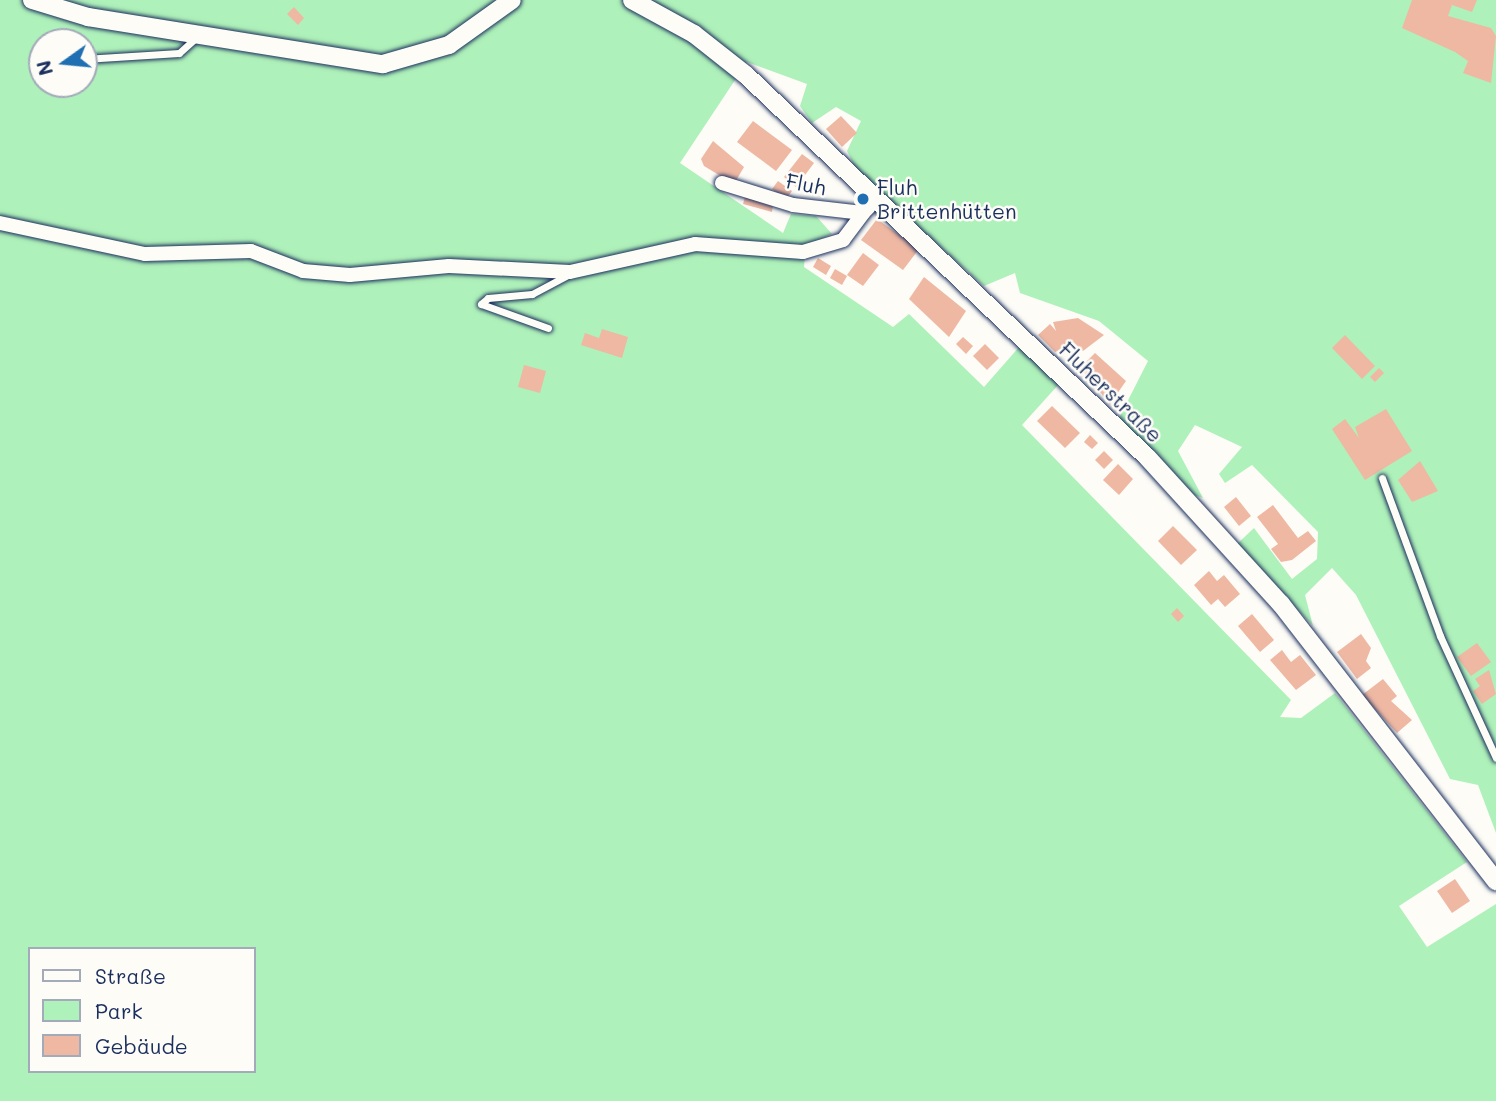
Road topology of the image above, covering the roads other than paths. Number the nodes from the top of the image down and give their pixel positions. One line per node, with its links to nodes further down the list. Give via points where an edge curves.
1 (32, 0): 4 (street, via 88,17)
2 (512, 0): 4 (street, via 449,45 383,64)
3 (632, 0): 7 (street, Fluherstraße, via 694,34 746,75)
4 (200, 34): 5 (lane, via 179,53)
5 (98, 58)
6 (722, 183): 8 (street, Fluh, via 793,205)
7 (877, 199): 8 (street); 14 (street, Fluherstraße, via 1228,541)
8 (863, 213): 10 (street, via 843,240 825,248 695,244)
9 (0, 223): 10 (street, via 145,254 251,251 303,271 350,275 449,266)
10 (570, 272): 11 (lane, via 532,294 488,298 481,304)
11 (548, 328)
12 (1382, 478): 13 (lane, via 1440,636)
13 (1496, 758)
14 (1496, 881)

